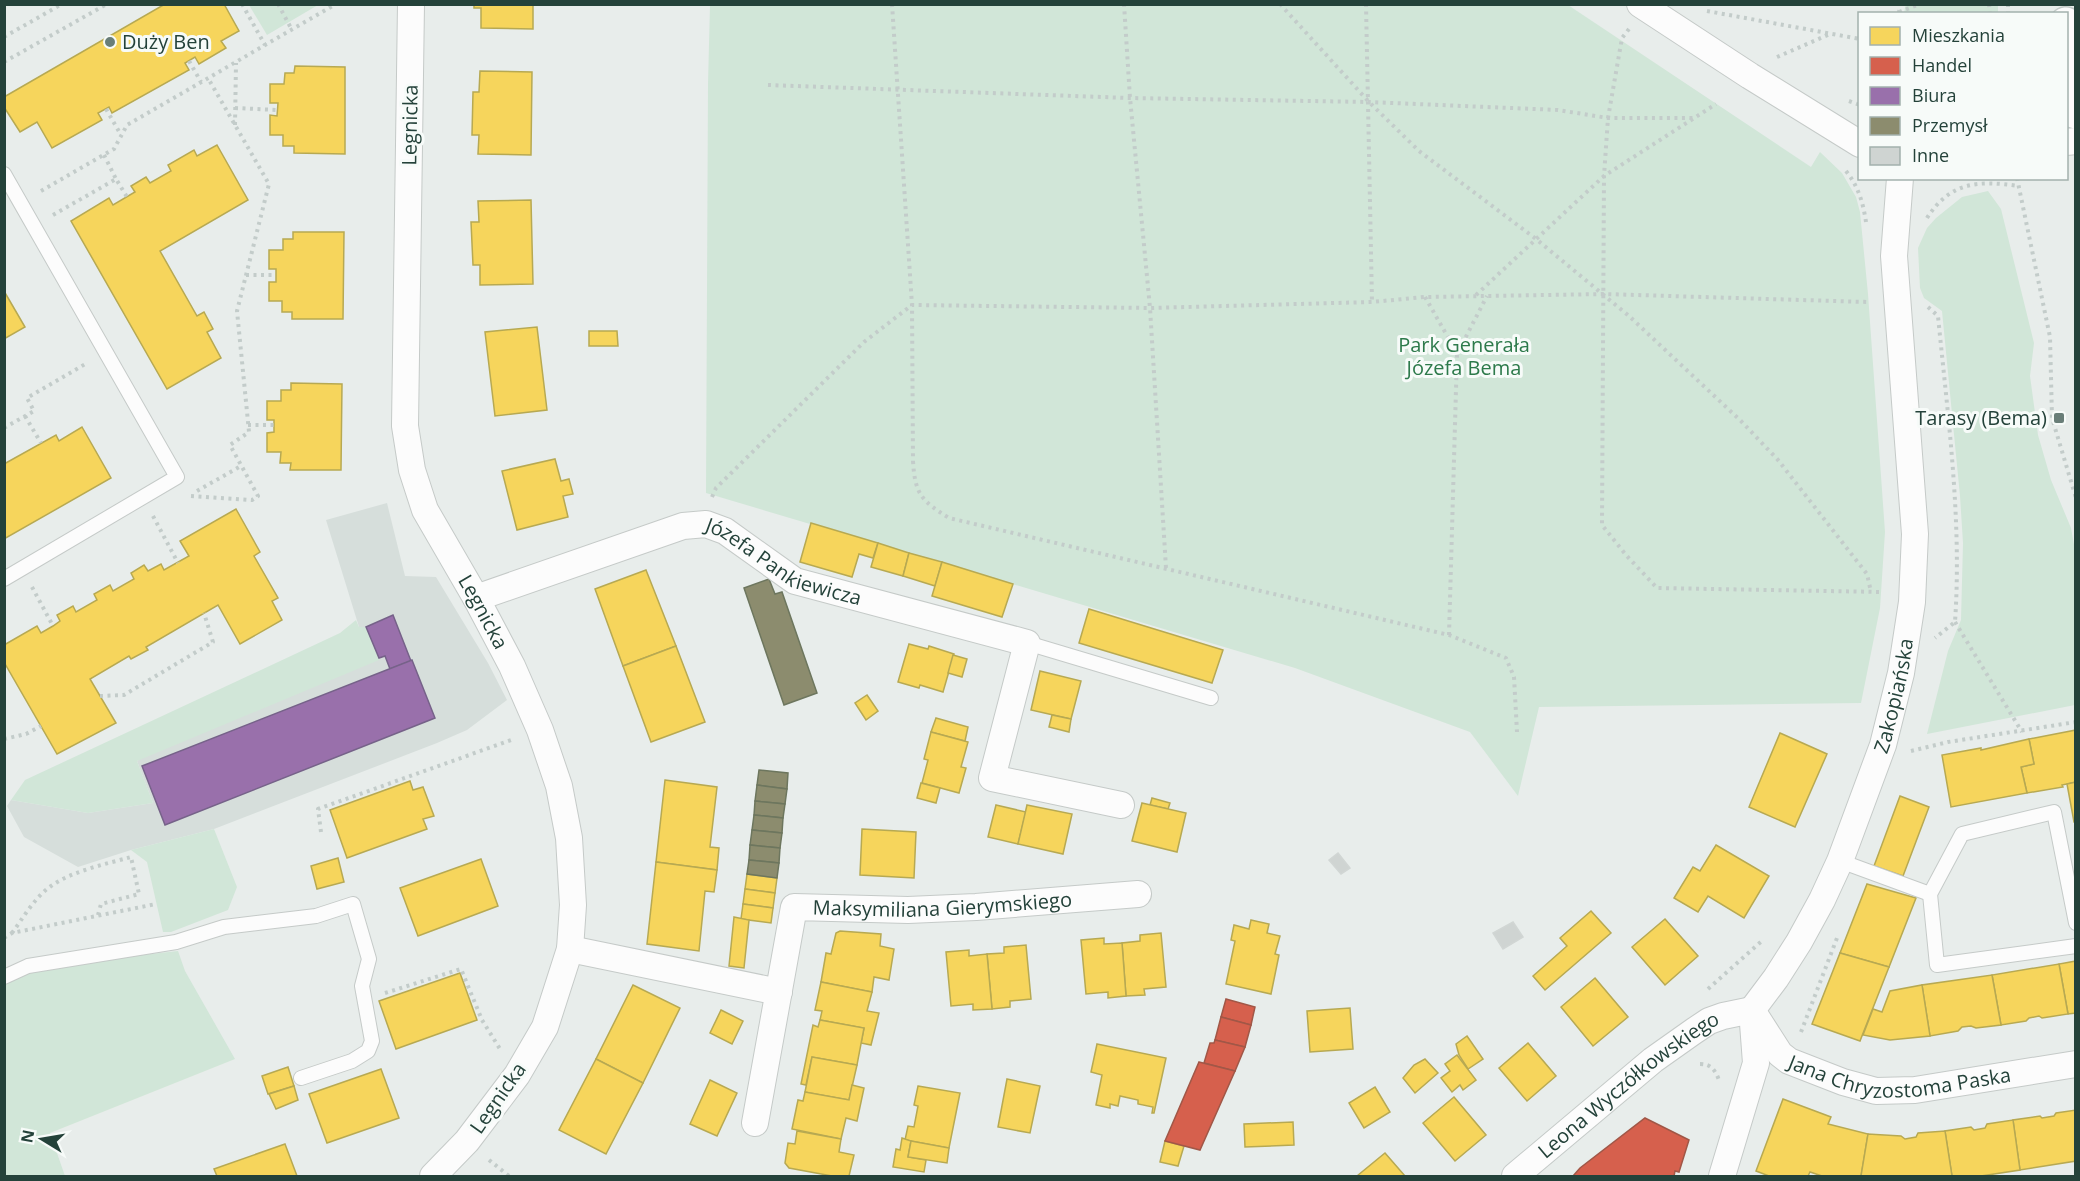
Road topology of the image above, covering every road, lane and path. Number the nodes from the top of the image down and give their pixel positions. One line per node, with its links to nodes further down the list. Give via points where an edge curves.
1 (62, 4): 18 (path)
2 (107, 4): 23 (path)
3 (242, 4): 20 (path)
4 (278, 4): 15 (path)
5 (336, 4): 15 (path)
6 (411, 4): 80 (street, Legnicka, via 405,426 412,470 425,510)
7 (892, 4): 28 (path)
8 (1124, 4): 29 (path)
9 (1280, 4): 30 (path)
10 (1366, 4): 30 (path)
11 (1920, 4): 14 (path)
12 (1642, 6): 36 (path, via 1622,38); 40 (street)
13 (1700, 10): 16 (path)
14 (1901, 12)
15 (292, 30): 20 (path)
16 (1830, 34): 19 (path); 21 (path)
17 (2068, 34): 35 (main road)
18 (4, 37)
19 (1858, 39)
20 (265, 45): 24 (path)
21 (1770, 60)
22 (189, 61): 26 (path)
23 (4, 62)
24 (236, 63): 25 (path); 32 (path)
25 (208, 78): 26 (path); 38 (path)
26 (201, 82): 39 (path, via 127,125)
27 (768, 85): 28 (path)
28 (898, 90): 29 (path); 61 (path)
29 (1130, 98): 30 (path); 62 (path)
30 (1369, 102): 36 (path, via 1558,110); 52 (path, via 1419,151); 59 (path)
31 (1716, 104): 37 (path)
32 (235, 108): 34 (path); 38 (path)
33 (106, 109): 39 (path)
34 (277, 110)
35 (2076, 112)
36 (1608, 118): 37 (path); 44 (path)
37 (1694, 118): 44 (path)
38 (235, 125): 53 (path, via 269,184)
39 (121, 136): 41 (path, via 114,149)
40 (1858, 143)
41 (104, 155): 45 (path); 49 (path)
42 (1844, 168): 51 (path, via 1860,195)
43 (4, 174): 49 (lane)
44 (1604, 176): 52 (path); 55 (path)
45 (116, 179): 48 (path); 50 (path)
46 (1900, 180): 97 (street, Zakopiańska, via 1894,256 1915,534 1912,602 1884,745)
47 (2017, 180): 73 (path, via 2050,337 2052,418)
48 (127, 197)
49 (20, 202): 50 (lane)
50 (34, 225): 63 (lane)
51 (1866, 228)
52 (1536, 239): 55 (path); 56 (path)
53 (246, 275): 54 (path); 66 (path, via 237,311)
54 (276, 275)
55 (1604, 294): 57 (path); 60 (path); 78 (path, via 1778,459 1868,574); 78 (path, via 1602,525 1626,555 1657,588)
56 (1475, 296): 57 (path); 58 (path)
57 (1488, 296): 64 (path)
58 (1424, 297): 59 (path); 64 (path)
59 (1372, 303): 62 (path)
60 (1875, 303)
61 (912, 305): 62 (path); 71 (path, via 864,342); 76 (path, via 914,482 926,504 950,518)
62 (1150, 308): 76 (path)
63 (106, 351): 65 (path, via 27,398 34,411); 72 (lane, via 177,477)
64 (1457, 354): 84 (path)
65 (25, 416): 68 (path); 69 (path)
66 (248, 425): 67 (path); 70 (path, via 249,432 230,445)
67 (274, 425)
68 (4, 428)
69 (40, 443)
70 (241, 466): 70 (path, via 212,481 189,496 252,500 258,496)
71 (716, 488)
72 (143, 497): 74 (path); 75 (lane)
73 (2076, 498)
74 (178, 563)
75 (22, 568): 77 (lane); 83 (path)
76 (1166, 568): 84 (path)
77 (4, 579)
78 (1871, 592): 79 (path)
79 (1887, 592)
80 (476, 598): 85 (street, Józefa Pankiewicza, via 683,526 706,524 725,531 795,581); 106 (street, Legnicka, via 512,666 559,786 569,838 573,905)
81 (204, 613): 86 (path, via 213,642 124,695)
82 (1955, 622): 91 (path)
83 (53, 626)
84 (1449, 635): 90 (path, via 1506,658 1514,677)
85 (1027, 644): 87 (lane, Józefa Pankiewicza); 95 (street, via 992,778)
86 (100, 696)
87 (1210, 698)
88 (2076, 722): 91 (path)
89 (41, 726): 92 (path)
90 (1517, 732)
91 (2022, 732): 94 (path)
92 (4, 739)
93 (497, 745): 96 (path, via 318,809)
94 (1908, 752)
95 (1121, 805)
96 (321, 832)
97 (1840, 861): 99 (lane); 110 (street, Zakopiańska, via 1799,942)
98 (1138, 894): 109 (street, Maksymiliana Gierymskiego, via 908,910 794,907)
99 (1930, 894): 102 (lane, via 1962,834 2055,812); 105 (lane, via 1937,965)
100 (156, 904): 101 (path)
101 (98, 915): 103 (path); 103 (path, via 101,904 139,894 130,857 51,886)
102 (2076, 923)
103 (12, 933): 104 (path)
104 (4, 938)
105 (2076, 946)
106 (570, 950): 109 (street); 112 (street, Legnicka, via 545,1027)
107 (4, 977): 108 (lane, via 28,966 176,942 224,927 316,916 353,904 369,959)
108 (362, 986): 112 (path, via 381,981 385,993 461,969 482,1020); 113 (lane, via 372,1041 368,1051 352,1061)
109 (779, 992): 114 (street, Maksymiliana Gierymskiego)
110 (1752, 1010): 111 (street, Jana Chryzostoma Paska, via 1780,1054 1789,1061 1876,1091 1915,1090); 116 (street, Leona Wyczółkowskiego, via 1709,1021 1694,1031 1645,1066); 117 (street, via 1756,1063)
111 (2076, 1064)
112 (517, 1075): 115 (street, Legnicka, via 467,1141)
113 (301, 1078)
114 (755, 1123)
115 (433, 1176)
116 (1515, 1176)
117 (1722, 1176)

